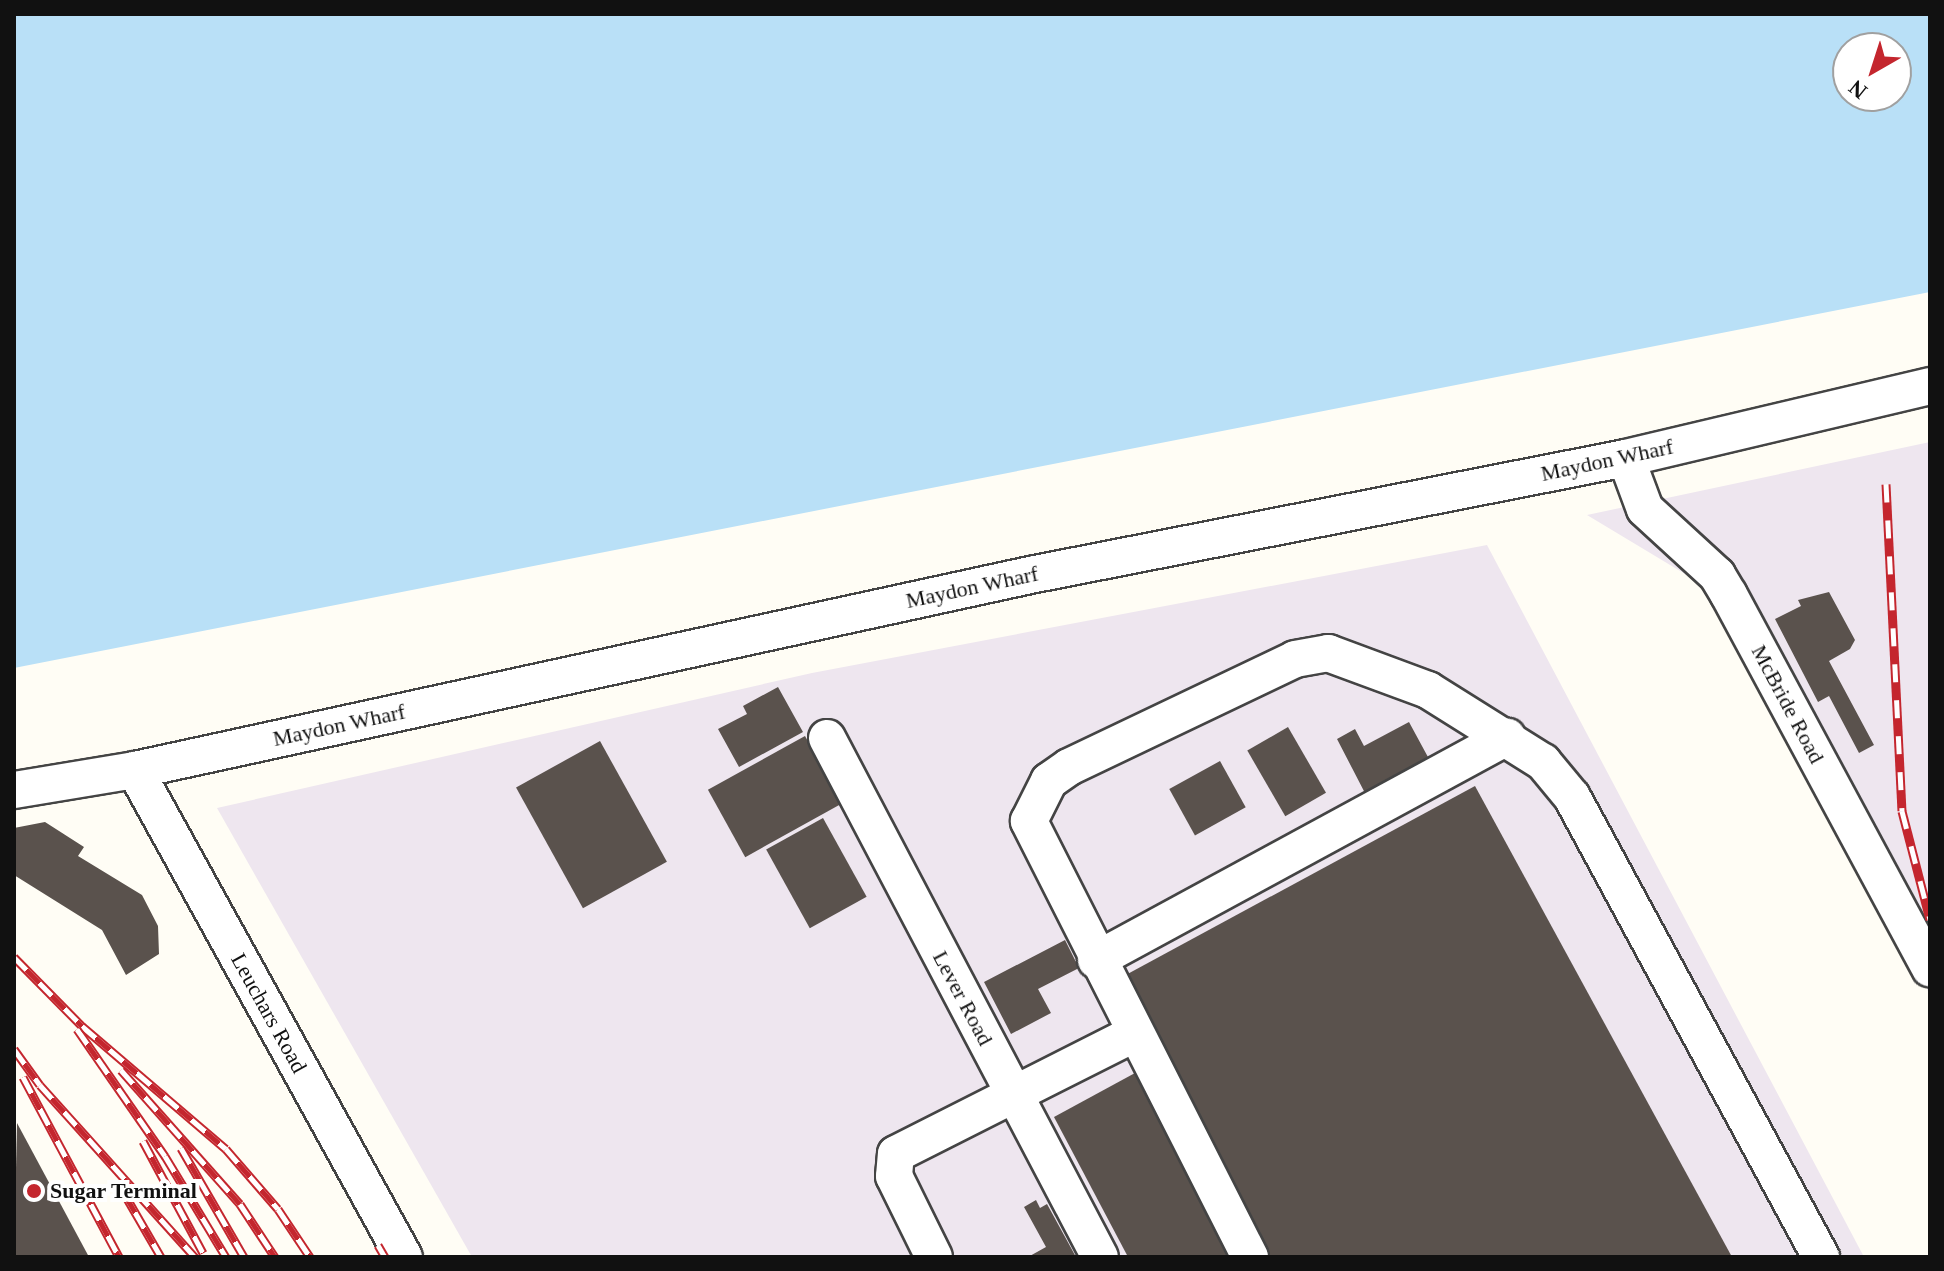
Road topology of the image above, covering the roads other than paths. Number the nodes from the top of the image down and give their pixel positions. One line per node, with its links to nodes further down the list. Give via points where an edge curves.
1 (1930, 386): 2 (street, Maydon Wharf)
2 (1626, 458): 5 (street, Maydon Wharf, via 806,621); 8 (street, McBride Road, via 1645,509 1717,575 1729,595)
3 (1507, 737): 7 (street); 7 (street, via 1428,690 1328,653 1295,659 1069,767 1049,781 1029,821); 15 (street, via 1543,762 1572,797)
4 (827, 738): 10 (street, Lever Road)
5 (135, 770): 6 (street, Maydon Wharf); 11 (street, Leuchars Road)
6 (14, 790)
7 (1096, 960): 9 (street)
8 (1930, 968)
9 (1134, 1034): 10 (street); 14 (street)
10 (1015, 1096): 12 (street, via 896,1154 894,1176); 13 (street, Lever Road)
11 (404, 1257)
12 (934, 1257)
13 (1100, 1257)
14 (1250, 1257)
15 (1821, 1257)

